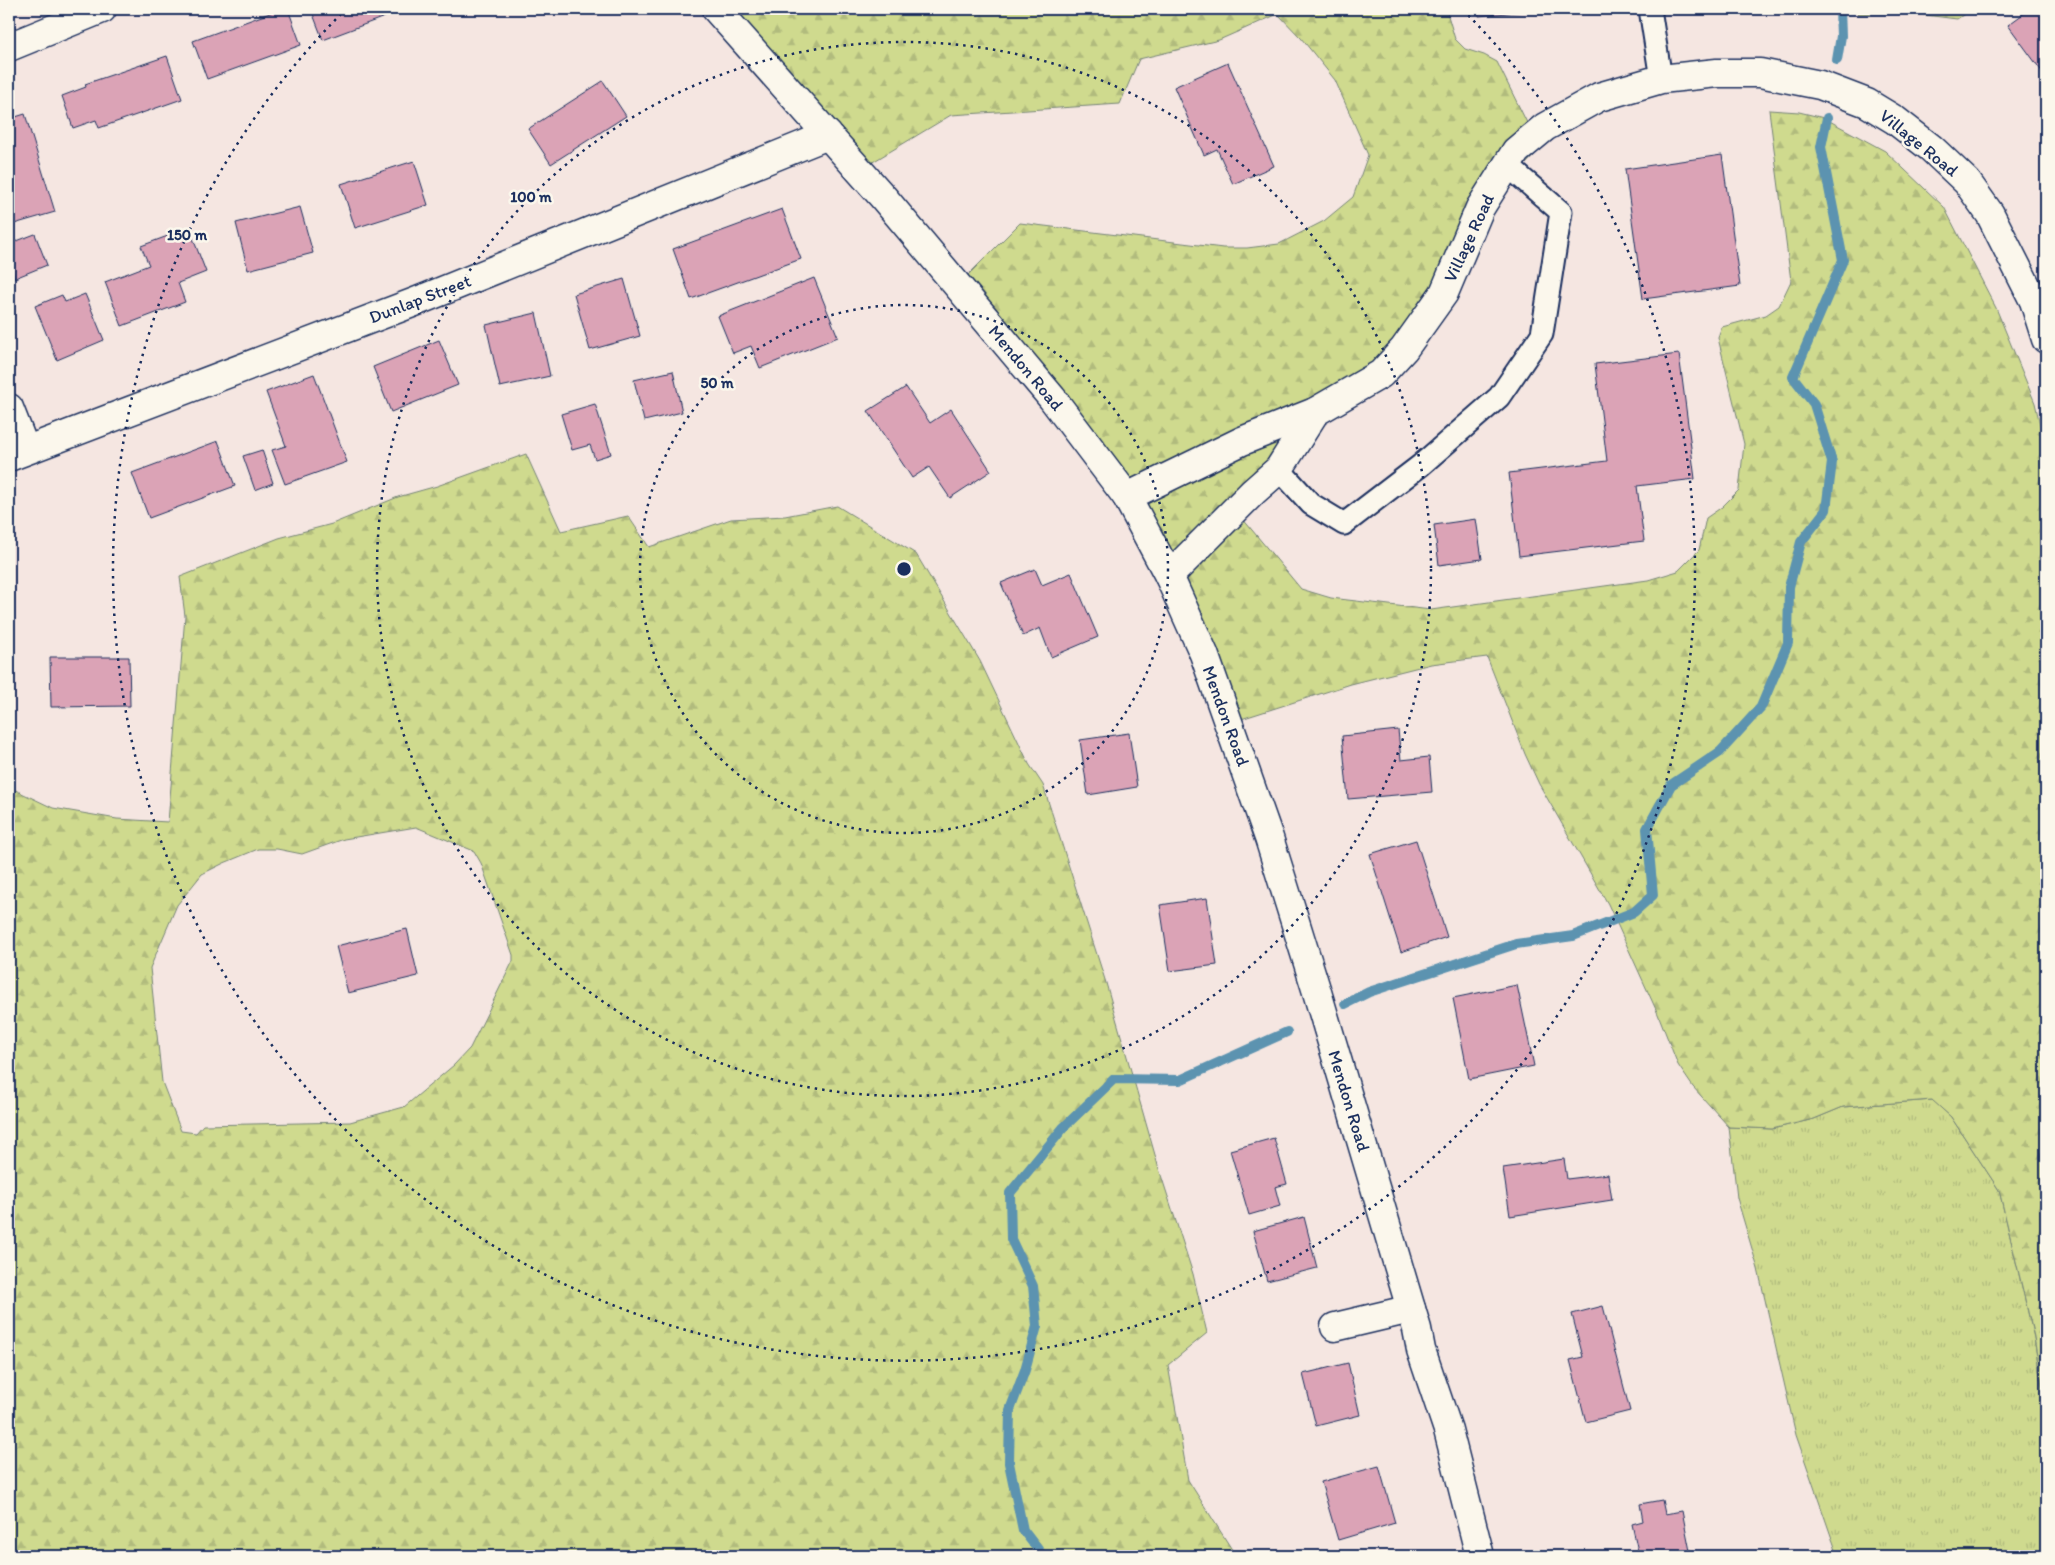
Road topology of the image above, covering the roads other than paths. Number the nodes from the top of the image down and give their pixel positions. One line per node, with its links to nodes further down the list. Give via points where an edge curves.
1 (102, 9): 4 (street)
2 (716, 9): 6 (street, Mendon Road)
3 (1650, 9): 5 (lane)
4 (9, 47)
5 (1661, 79): 7 (street, Village Road, via 1600,97 1545,127 1516,151); 8 (street, Village Road, via 1717,73 1760,73 1820,85 1867,103 1895,120 1967,182 1990,214 2034,301)
6 (828, 135): 11 (street, Dunlap Street, via 415,302); 13 (street, Mendon Road, via 1052,398)
7 (1507, 165): 10 (street, Village Road, via 1480,208 1444,293 1404,349 1381,374); 12 (lane, via 1562,212 1542,334 1500,397 1421,465 1344,524 1311,504)
8 (2046, 339)
9 (9, 408): 11 (street)
10 (1315, 412): 12 (street, Village Road); 13 (street, Village Road, via 1242,441)
11 (17, 453)
12 (1279, 469): 14 (street, Village Road)
13 (1126, 497): 14 (street, Mendon Road)
14 (1169, 576): 15 (street, Mendon Road, via 1204,654 1269,838)
15 (1411, 1309): 16 (street); 17 (street, Mendon Road, via 1448,1430)
16 (1335, 1327)
17 (1480, 1556)

